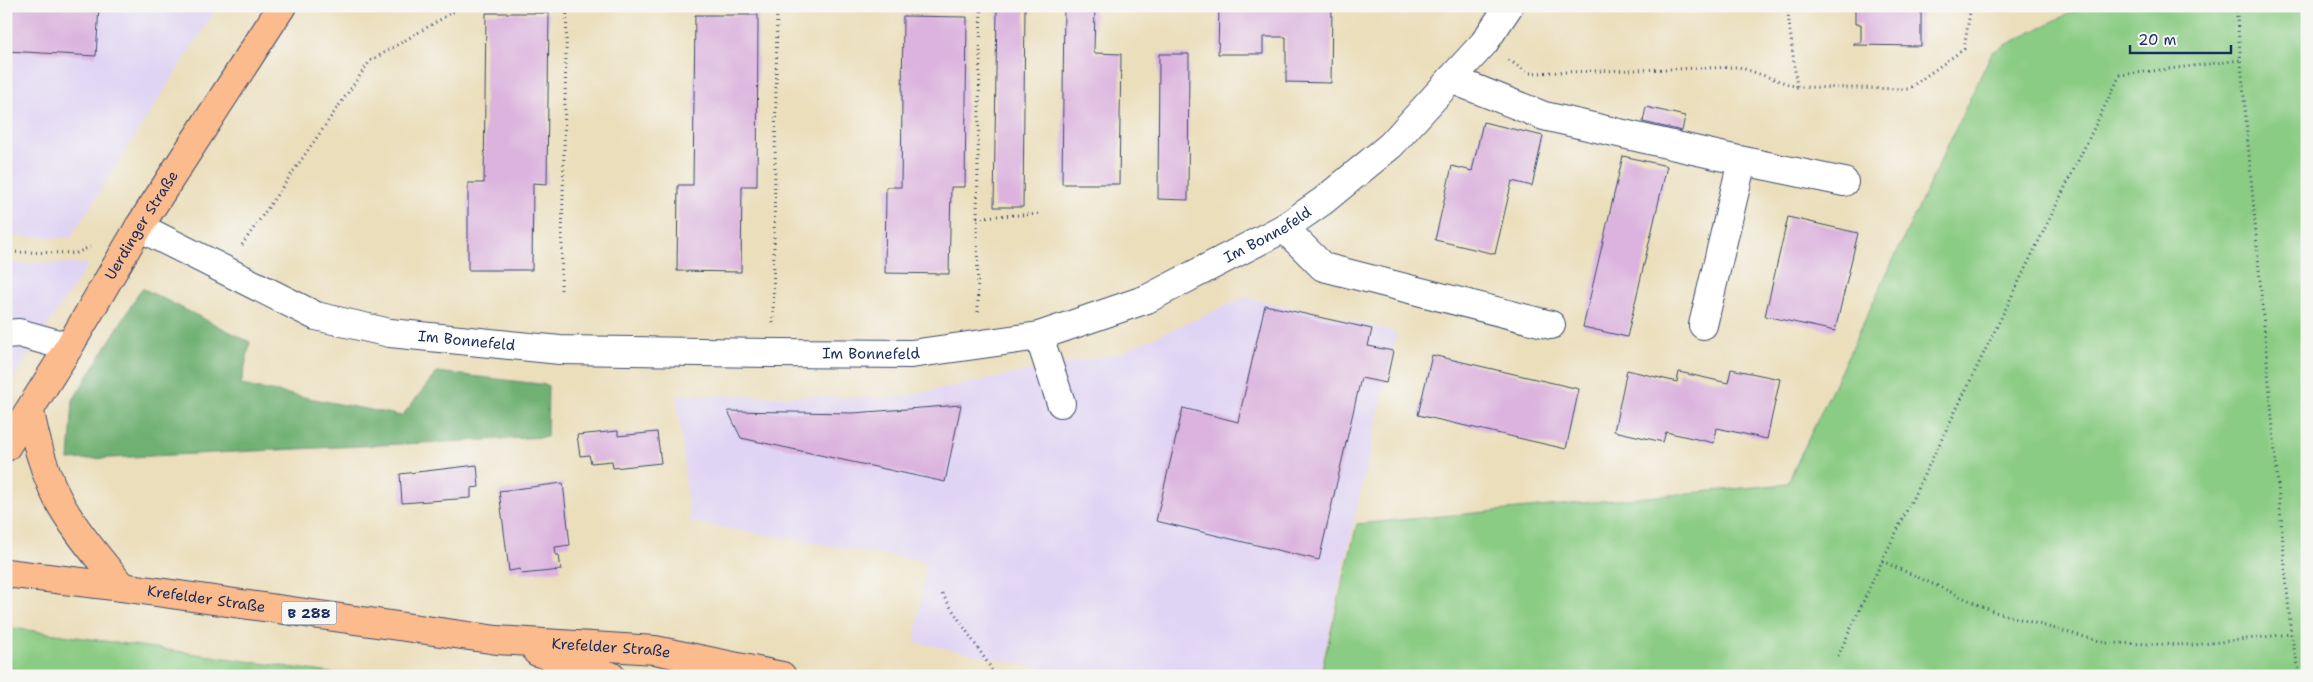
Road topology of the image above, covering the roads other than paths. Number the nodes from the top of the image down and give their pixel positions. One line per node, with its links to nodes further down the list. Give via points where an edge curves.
1 (282, 6): 6 (main road, Uerdinger Straße)
2 (1508, 6): 3 (street, Im Bonnefeld, via 1484,43)
3 (1451, 79): 4 (street, via 1544,116); 7 (street, Im Bonnefeld, via 1391,145 1323,201)
4 (1742, 161): 5 (street); 9 (street)
5 (1844, 182)
6 (139, 227): 11 (street, Im Bonnefeld, via 316,316 390,332 560,350 910,354); 12 (main road, Uerdinger Straße)
7 (1284, 228): 8 (street, via 1323,267); 11 (street, Im Bonnefeld, via 1147,299)
8 (1551, 325)
9 (1703, 325)
10 (6, 334): 12 (street, via 19,333)
11 (1039, 336): 13 (street)
12 (69, 347): 14 (main road, Uerdinger Straße)
13 (1061, 403)
14 (30, 412): 15 (main road, Uerdinger Straße); 17 (main road, via 36,442 54,491 84,539)
15 (6, 447)
16 (6, 573): 17 (main road, Krefelder Straße / B 288)
17 (122, 587): 18 (main road, Krefelder Straße / B 288)
18 (498, 640): 19 (main road, Krefelder Straße / B 288); 20 (main road, Krefelder Straße / B 288, via 655,650)
19 (610, 676)
20 (782, 676)

